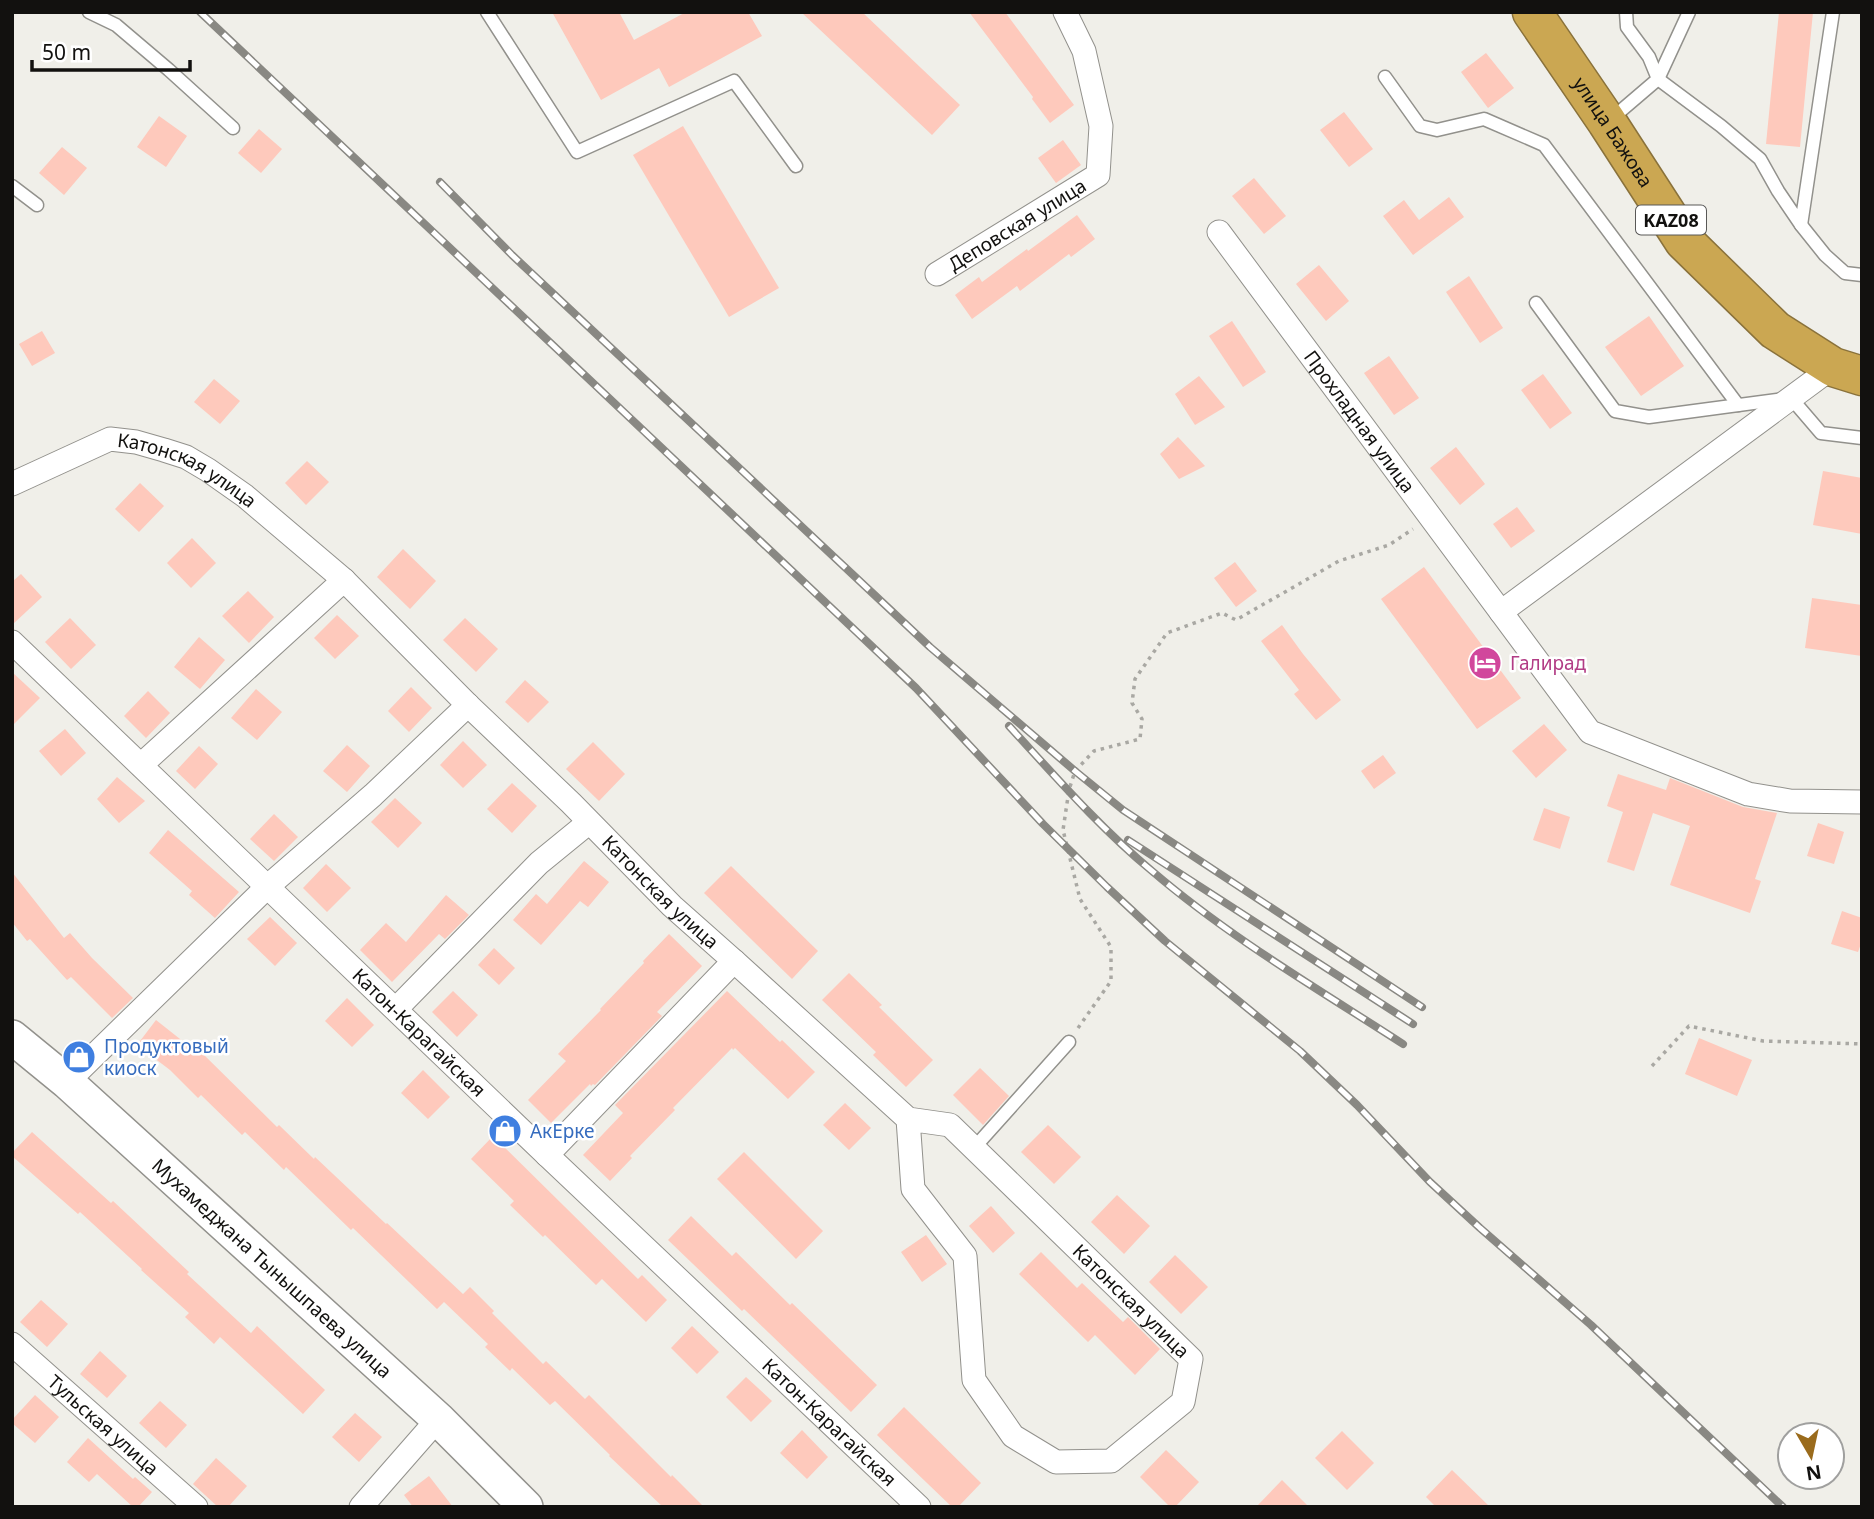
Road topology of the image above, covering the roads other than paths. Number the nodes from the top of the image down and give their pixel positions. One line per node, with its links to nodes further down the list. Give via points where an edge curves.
1 (89, 12): 11 (lane, via 116,25)
2 (487, 12): 12 (lane, via 576,152 734,81)
3 (1065, 12): 17 (street, Деповская улица, via 1084,51 1101,126 1098,175)
4 (1532, 12): 10 (highway, улица Бажова / KAZ08)
5 (1626, 12): 9 (lane, via 1627,27 1649,57)
6 (1689, 12): 9 (lane)
7 (1833, 12): 15 (lane)
8 (1385, 76): 22 (lane, via 1420,126 1437,130 1484,119 1544,145)
9 (1658, 79): 10 (lane); 15 (lane, via 1760,159)
10 (1607, 122): 20 (highway, улица Бажова / KAZ08, via 1684,241 1775,330)
11 (233, 128)
12 (796, 166)
13 (12, 186): 14 (lane)
14 (37, 205)
15 (1801, 225): 18 (lane, via 1845,273)
16 (1219, 232): 26 (street, Прохладная улица)
17 (937, 274)
18 (1862, 275)
19 (1536, 303): 22 (lane, via 1615,411 1648,417)
20 (1847, 372): 21 (street)
21 (1791, 398): 22 (lane); 23 (lane, via 1821,433); 26 (street)
22 (1738, 405)
23 (1862, 438)
24 (12, 484): 25 (street, Катонская улица, via 110,439 136,442 186,457 208,470)
25 (344, 580): 28 (street, Катонская улица); 29 (street)
26 (1501, 612): 30 (street, Прохладная улица, via 1590,732 1748,794 1790,801)
27 (12, 642): 29 (street, Катон-Карагайская)
28 (468, 705): 31 (street, Катонская улица); 32 (street)
29 (141, 765): 32 (street, Катон-Карагайская)
30 (1862, 803)
31 (588, 823): 33 (street, Катонская улица); 34 (street, Катонская улица, via 539,863)
32 (267, 887): 34 (street, Катон-Карагайская); 37 (street)
33 (734, 961): 38 (street, Катонская улица); 40 (street, Катонская улица)
34 (396, 1009): 40 (street, Катон-Карагайская)
35 (12, 1037): 37 (street, Мухамеджана Тынышпаева улица)
36 (1069, 1042): 39 (lane)
37 (67, 1082): 42 (street, Мухамеджана Тынышпаева улица)
38 (908, 1119): 39 (street, Катонская улица, via 950,1125); 39 (street, Катонская улица, via 913,1189 965,1256 974,1380 1013,1436 1056,1462 1111,1461 1183,1402 1191,1359)
39 (974, 1148)
40 (547, 1155): 46 (street, Катон-Карагайская)
41 (12, 1344): 43 (street, Тульская улица)
42 (438, 1419): 44 (street); 45 (street, Мухамеджана Тынышпаева улица)
43 (196, 1507)
44 (360, 1507)
45 (526, 1507)
46 (919, 1507)

